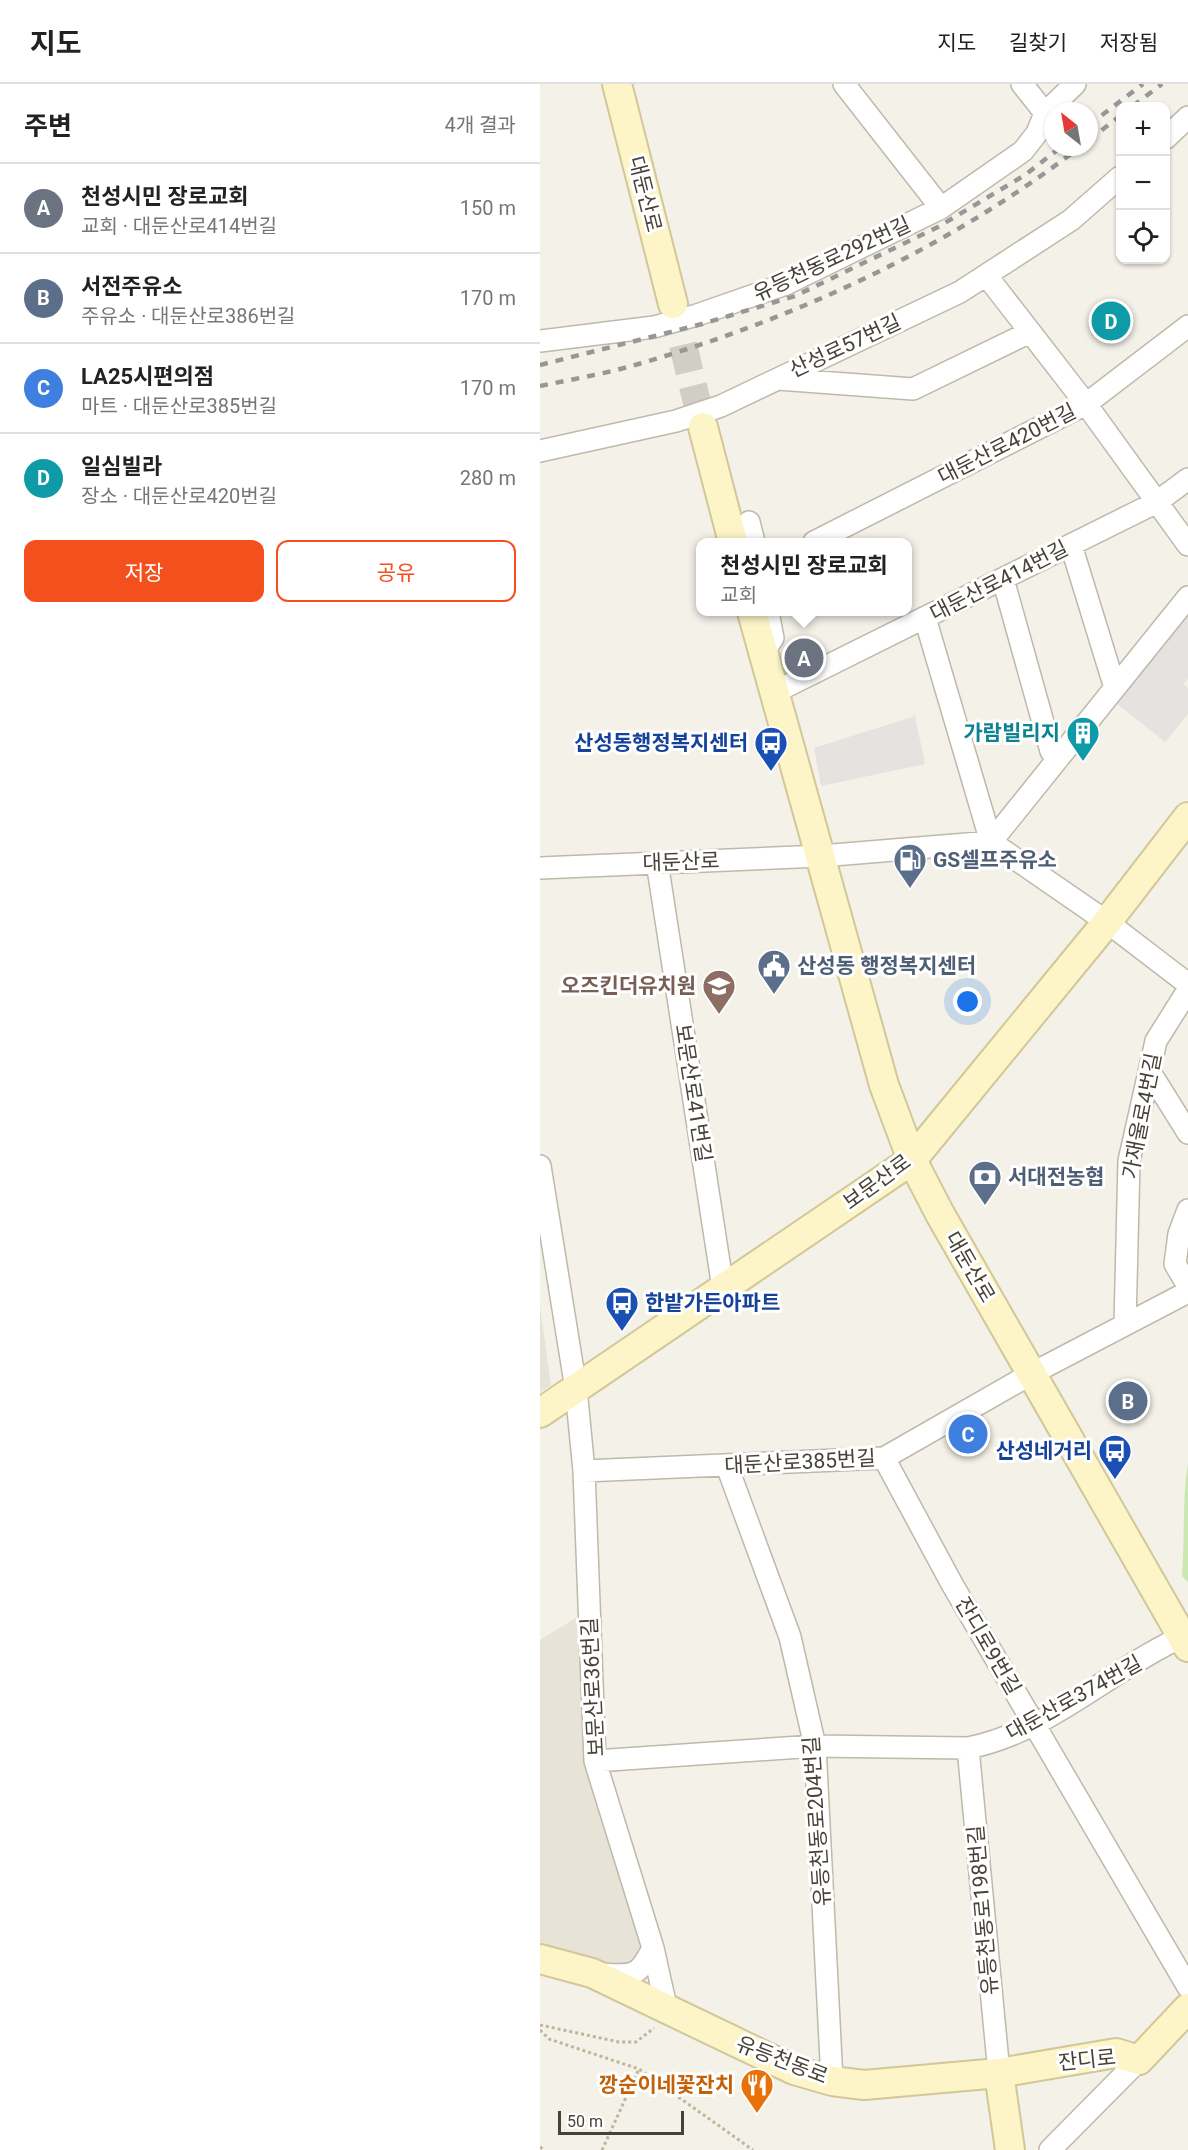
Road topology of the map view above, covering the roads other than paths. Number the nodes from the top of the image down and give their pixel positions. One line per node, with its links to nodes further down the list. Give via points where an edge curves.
1 (617, 84): 13 (main road, 대둔산로)
2 (844, 84): 11 (street)
3 (1022, 84): 6 (street)
4 (1075, 84): 5 (street, 유등천동로292번길)
5 (1056, 102)
6 (1044, 112)
7 (1044, 116): 11 (street, 유등천동로292번길, via 1023,151)
8 (1188, 117): 9 (street)
9 (1170, 134)
10 (1116, 181): 12 (street, 산성로57번길, via 1071,220)
11 (941, 208): 16 (street, 유등천동로292번길, via 786,284 698,315 654,327)
12 (986, 275): 15 (street); 17 (street, 산성로57번길, via 960,292)
13 (673, 304)
14 (1188, 326): 18 (street, 대둔산로420번길)
15 (1030, 332): 17 (street, via 912,389); 18 (street)
16 (540, 341)
17 (777, 379): 20 (street, 산성로57번길, via 721,406 676,421)
18 (1086, 404): 22 (street); 24 (street, 대둔산로420번길)
19 (703, 427): 23 (main road)
20 (540, 451)
21 (1188, 479): 22 (street, 대둔산로414번길)
22 (1149, 506): 25 (street, 대둔산로414번길); 26 (street)
23 (745, 536)
24 (824, 538)
25 (1071, 544): 27 (street, 대둔산로414번길); 34 (street)
26 (1188, 545)
27 (1003, 579): 31 (street, 대둔산로414번길); 35 (street, via 1051,751)
28 (1188, 597): 34 (street)
29 (753, 616): 32 (main road, 대둔산로)
30 (769, 616): 32 (street, via 773,638)
31 (925, 618): 33 (street, 대둔산로414번길); 37 (street)
32 (763, 654): 33 (main road, 대둔산로)
33 (785, 688): 38 (main road, 대둔산로)
34 (1115, 688): 35 (street)
35 (1058, 759): 37 (street)
36 (1188, 817): 41 (main road, 보문산로)
37 (991, 842): 38 (street); 41 (street)
38 (821, 856): 39 (street, 대둔산로); 46 (main road, 대둔산로, via 884,1085)
39 (657, 862): 40 (street, 대둔산로); 50 (street, 보문산로41번길)
40 (540, 868)
41 (1107, 922): 42 (street); 46 (main road, 보문산로)
42 (1188, 984)
43 (1188, 990): 44 (street, 가재울로4번길, via 1156,1041)
44 (1150, 1071): 45 (street); 52 (street, 가재울로4번길, via 1129,1161)
45 (1188, 1133)
46 (912, 1160): 50 (main road, 보문산로); 53 (main road, 대둔산로)
47 (540, 1166): 54 (street, 보문산로36번길)
48 (1188, 1210): 49 (street, via 1179,1234 1175,1264)
49 (1188, 1286)
50 (723, 1288): 54 (main road, 보문산로)
51 (1188, 1292): 52 (street, 대둔산로385번길)
52 (1125, 1324): 53 (street, 대둔산로385번길)
53 (1031, 1374): 56 (street, 대둔산로385번길); 59 (main road, 대둔산로)
54 (576, 1389): 55 (main road, 보문산로); 58 (street, 보문산로36번길)
55 (540, 1413)
56 (884, 1458): 57 (street, 대둔산로385번길); 60 (street, 잔디로9번길)
57 (727, 1467): 58 (street, 대둔산로385번길); 61 (street, 유등천동로204번길, via 790,1637)
58 (584, 1471): 63 (street, 보문산로36번길)
59 (1186, 1639): 60 (street, 대둔산로374번길)
60 (1034, 1724): 62 (street, 대둔산로374번길, via 993,1743); 67 (street, 잔디로9번길)
61 (815, 1746): 62 (street, 대둔산로374번길); 63 (street, 대둔산로374번길); 72 (street, 유등천동로204번길)
62 (968, 1748): 71 (street, 유등천동로198번길)
63 (595, 1761): 64 (street, 보문산로36번길)
64 (653, 1948): 66 (street, via 642,1969 630,1976); 69 (street, 보문산로36번길)
65 (540, 1959): 66 (main road, 유등천동로)
66 (592, 1973): 69 (main road, 유등천동로)
67 (1188, 1987)
68 (1188, 2008): 70 (main road, 잔디로)
69 (667, 2011): 72 (main road, 유등천동로, via 794,2070)
70 (1139, 2060): 71 (main road, 잔디로, via 1116,2053); 74 (street)
71 (999, 2073): 72 (main road, 유등천동로, via 864,2085); 73 (main road)
72 (832, 2081)
73 (1010, 2150)
74 (1050, 2150)

